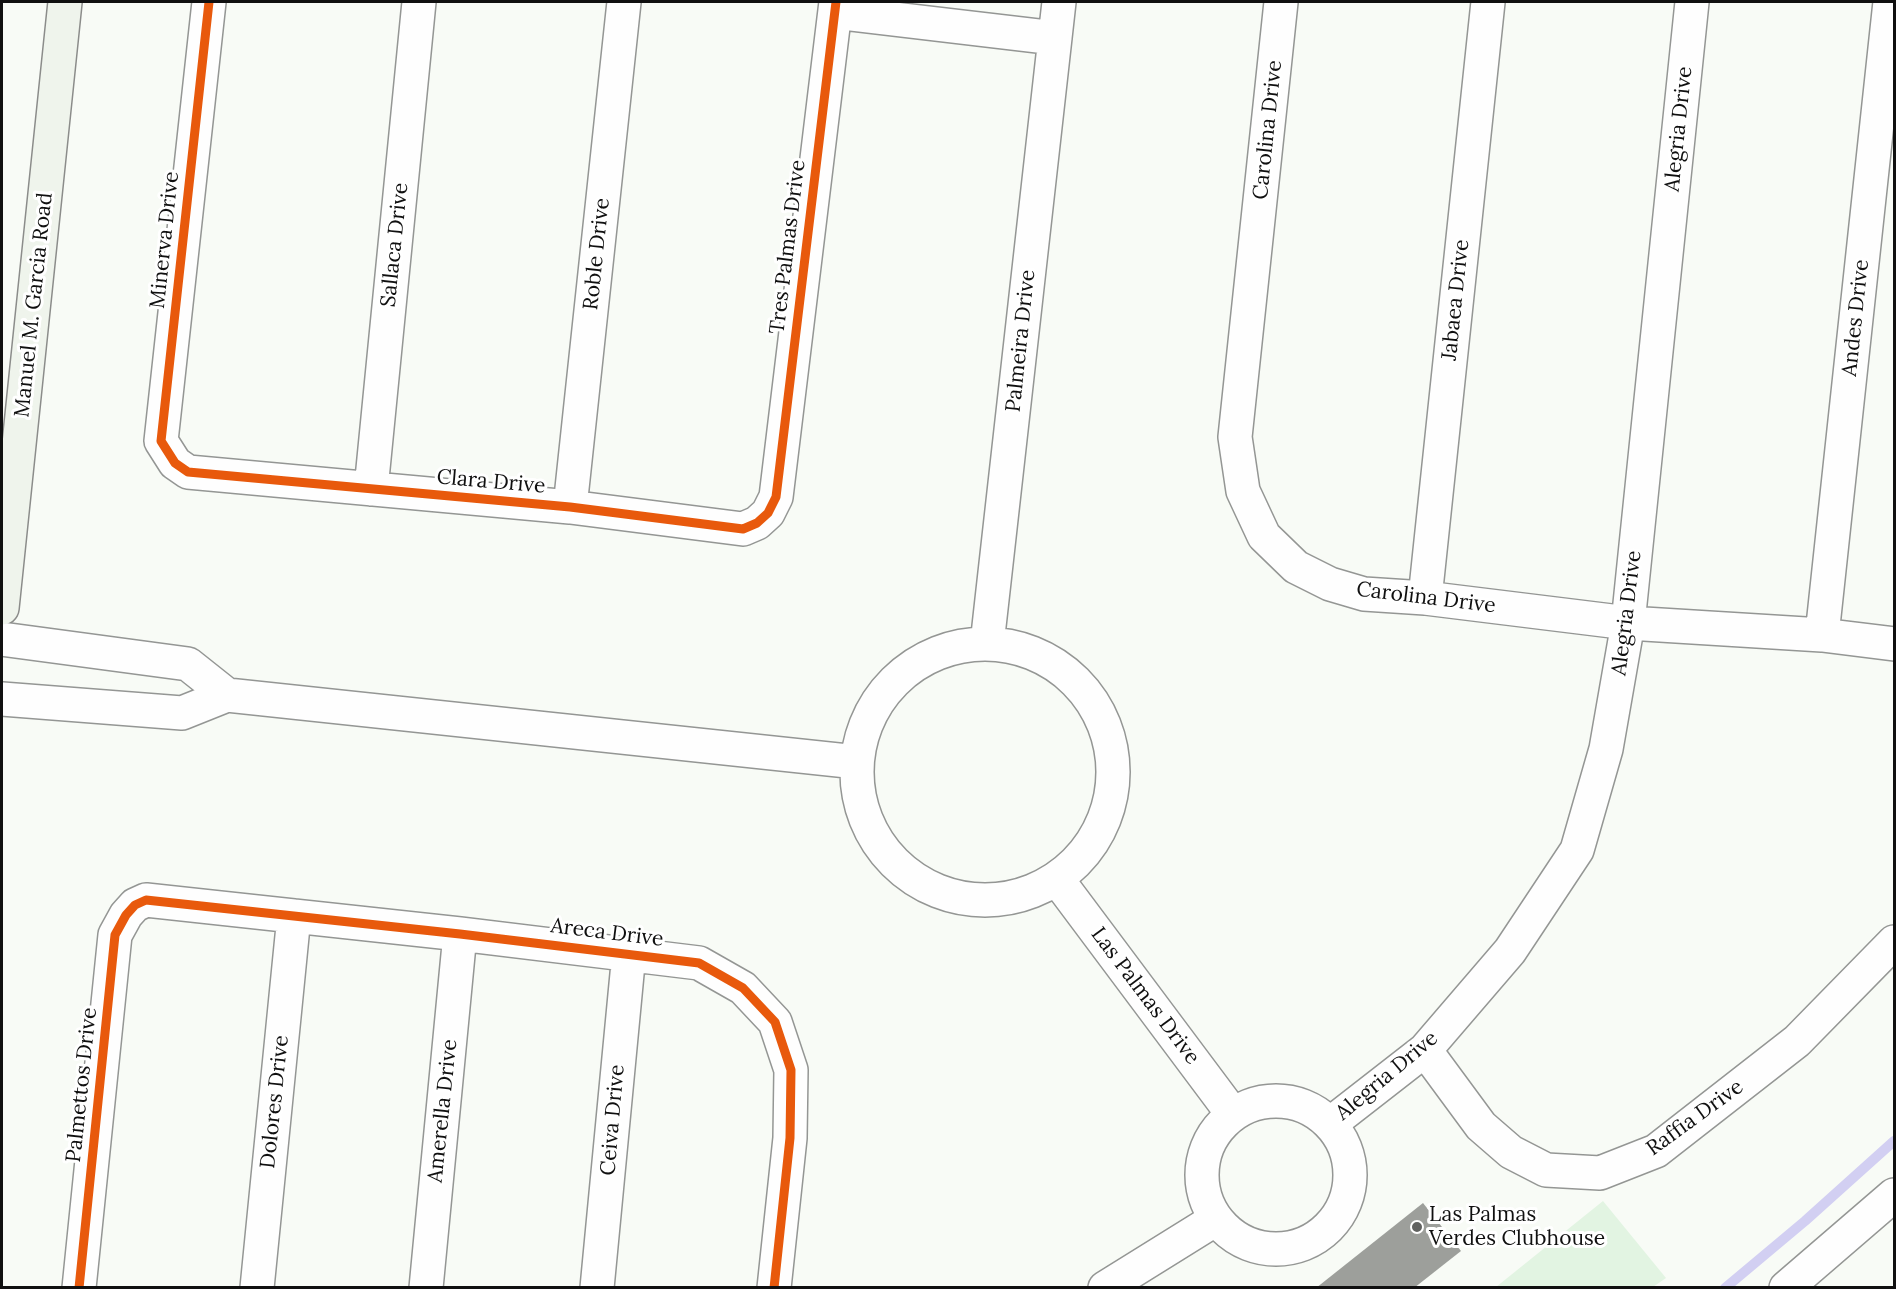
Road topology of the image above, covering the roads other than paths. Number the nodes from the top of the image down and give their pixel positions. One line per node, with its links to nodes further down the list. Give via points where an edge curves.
1 (65, 2): 17 (main road, Manuel M. Garcia Road)
2 (209, 2): 12 (street, Minerva Drive, via 161,441 175,463)
3 (419, 2): 13 (street, Sallaca Drive)
4 (624, 2): 15 (street, Roble Drive)
5 (1059, 2): 11 (street, Palmeira Drive)
6 (1281, 2): 16 (street, Carolina Drive, via 1235,437 1243,491 1264,537 1296,567 1330,584 1364,594)
7 (1488, 2): 16 (street, Jabaea Drive)
8 (1692, 2): 18 (street, Alegria Drive)
9 (1890, 2): 19 (street, Andes Drive)
10 (836, 7): 11 (street); 14 (street, Tres Palmas Drive)
11 (1055, 38): 21 (street, Palmeira Drive)
12 (188, 471): 13 (street, Clara Drive)
13 (371, 489): 15 (street, Clara Drive)
14 (776, 497): 15 (street, Clara Drive, via 763,518 743,529)
15 (570, 507)
16 (1425, 598): 18 (street, Carolina Drive)
17 (2, 608)
18 (1628, 623): 19 (street, Carolina Drive); 32 (street, Alegria Drive, via 1606,749 1577,850 1510,951)
19 (1822, 635): 22 (street, Carolina Drive)
20 (2, 639): 23 (street, via 188,664)
21 (987, 644): 25 (street, via 949,649 914,665 899,678 885,691 865,724); 26 (street, via 1023,650 1055,665 1082,689 1102,719 1112,754 1112,790 1103,825 1084,855)
22 (1894, 644)
23 (227, 694): 24 (street, via 182,713); 25 (street)
24 (2, 699)
25 (857, 762): 26 (street, via 862,809 884,852 920,884 965,899 1014,898)
26 (1057, 879): 33 (street, Las Palmas Drive)
27 (146, 900): 28 (street, Areca Drive); 38 (street, Palmettos Drive, via 126,915 115,935)
28 (294, 916): 29 (street, Areca Drive); 39 (street, Dolores Drive)
29 (460, 934): 31 (street, Areca Drive); 40 (street, Amerella Drive)
30 (1894, 942): 32 (street, Raffia Drive, via 1797,1041 1656,1151 1600,1173 1546,1170 1511,1152 1480,1126)
31 (628, 953): 41 (street, Ceiva Drive); 42 (street, Areca Drive, via 699,963 743,988 775,1023 791,1081 790,1138)
32 (1425, 1050): 34 (street, Alegria Drive)
33 (1232, 1113): 34 (street, via 1272,1100 1294,1102 1314,1110); 36 (street, via 1212,1135 1202,1163 1203,1192)
34 (1330, 1124): 36 (street, via 1345,1146 1351,1172 1347,1199 1334,1222 1313,1240 1287,1249 1260,1248 1235,1238)
35 (1894, 1195): 43 (street)
36 (1216, 1219): 37 (street)
37 (1114, 1286)
38 (79, 1287)
39 (257, 1287)
40 (426, 1287)
41 (597, 1287)
42 (774, 1287)
43 (1786, 1287)

